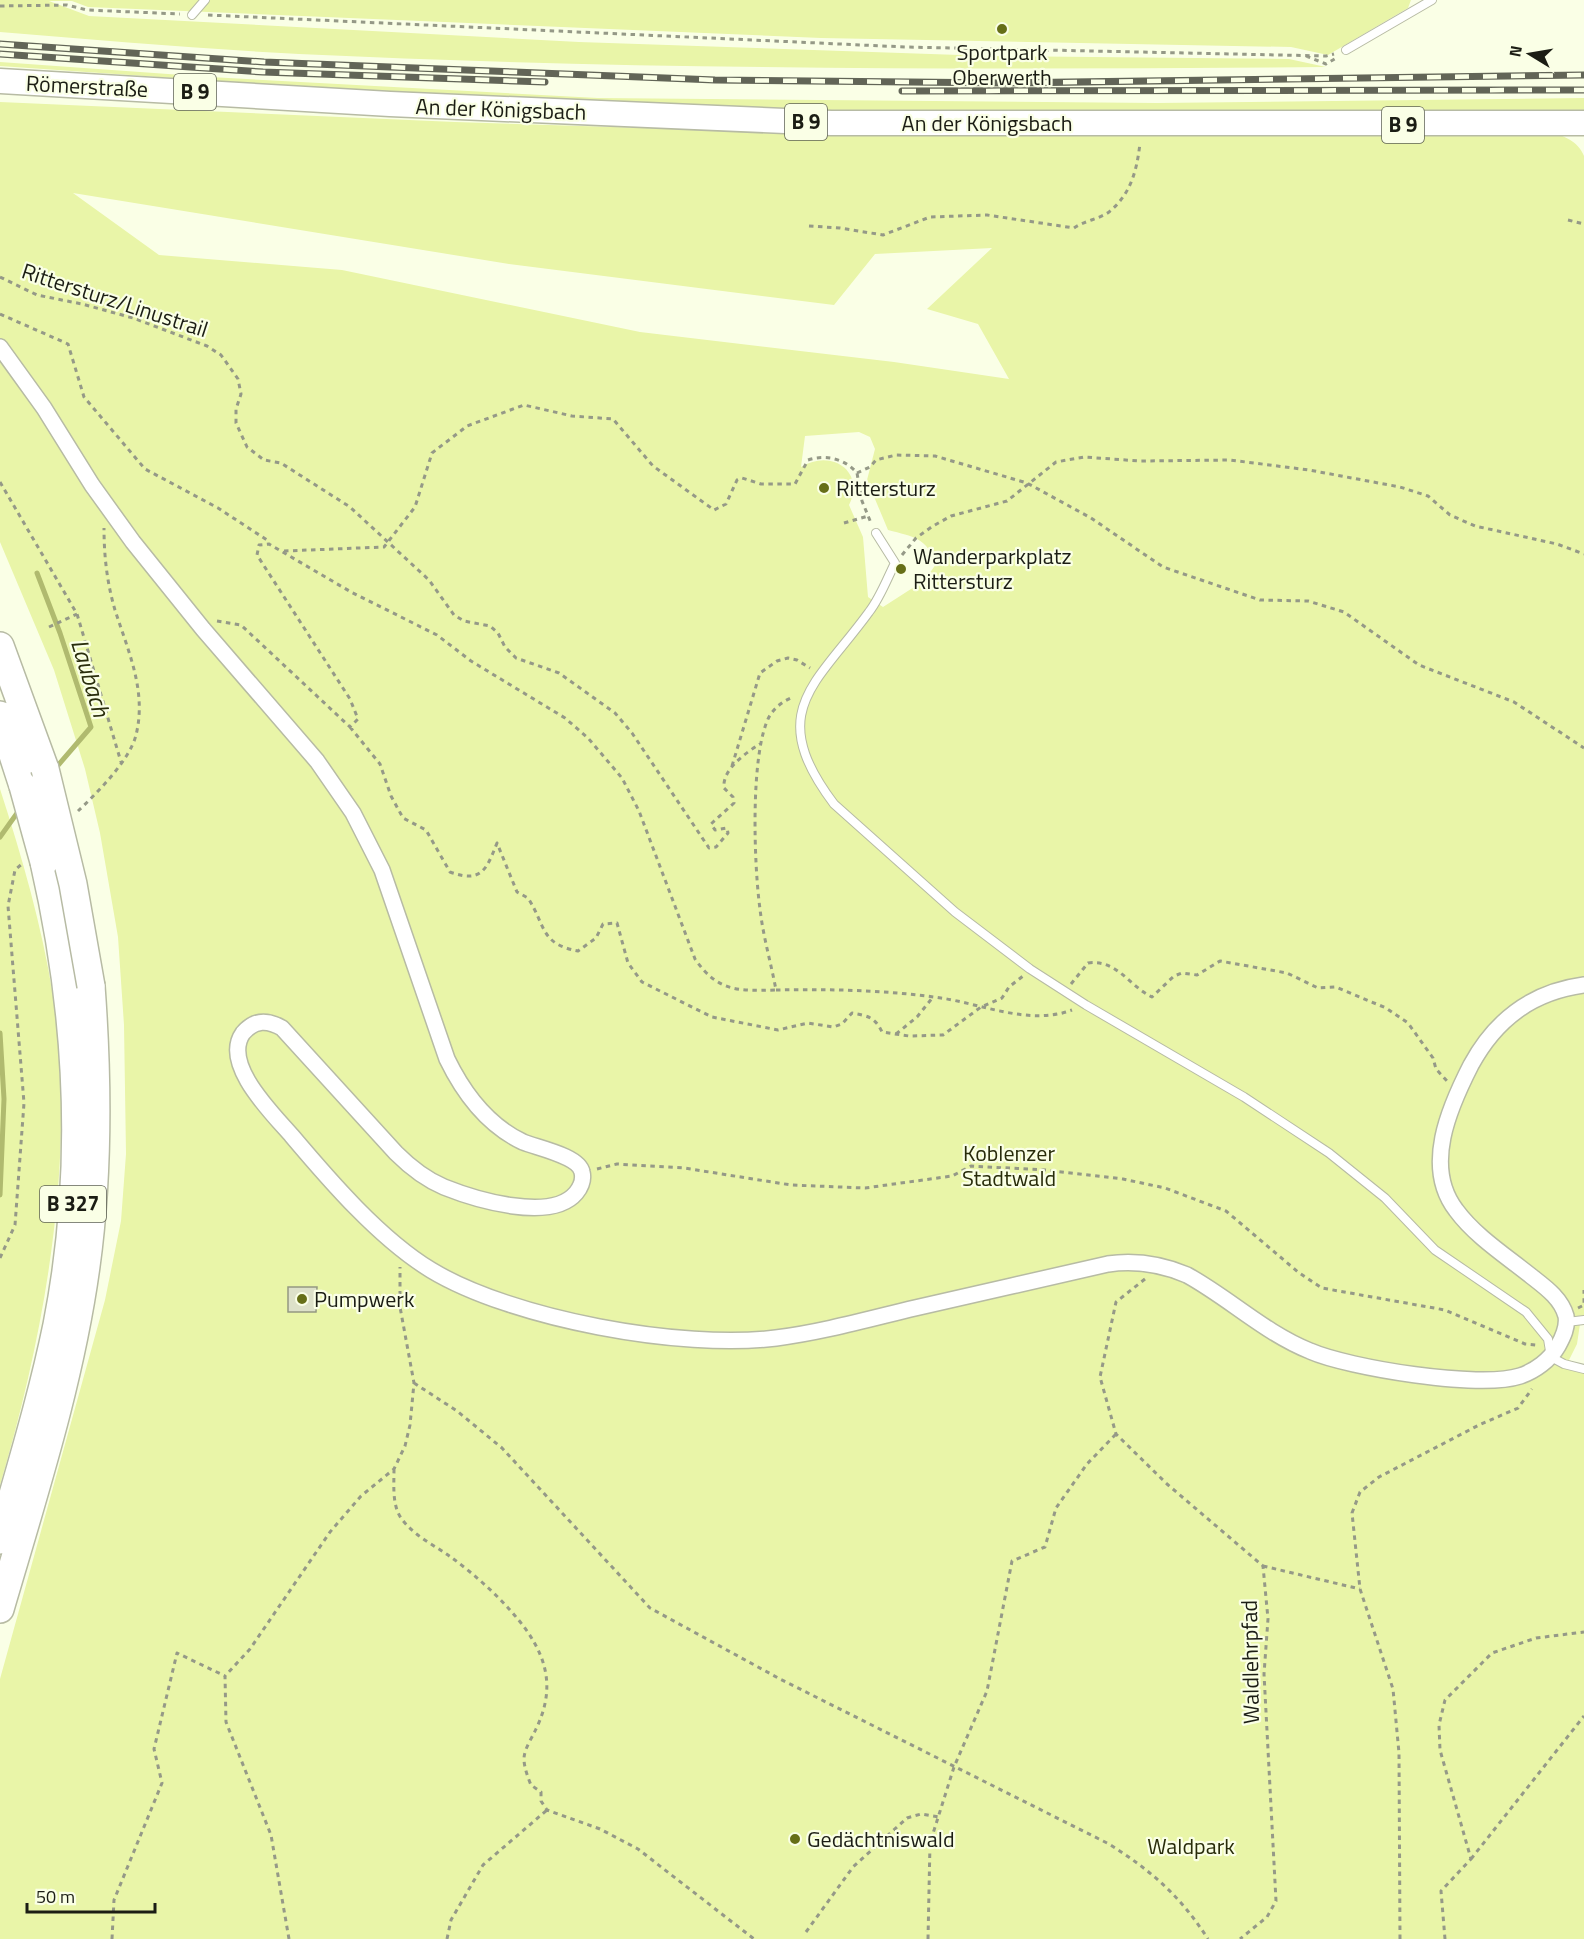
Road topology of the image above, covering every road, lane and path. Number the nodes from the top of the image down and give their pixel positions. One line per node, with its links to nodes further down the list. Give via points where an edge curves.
1 (205, 0): 4 (lane)
2 (1432, 0): 5 (lane)
3 (0, 6): 4 (path, via 67,5 87,10)
4 (192, 15): 6 (path, via 904,47)
5 (1346, 50): 6 (path, via 1326,56); 6 (path, via 1326,64)
6 (1303, 55)
7 (0, 81): 8 (main road, Römerstraße / B 9)
8 (390, 104): 10 (main road, An der Königsbach / B 9, via 831,123)
9 (1584, 123): 10 (main road, An der Königsbach / B 9)
10 (1141, 124): 13 (path, via 1134,180 1108,213 1074,228 987,214 930,217 883,235)
11 (1568, 220): 12 (path)
12 (1584, 224)
13 (809, 226)
14 (0, 277): 23 (path, Rittersturz/Linustrail, via 37,295 133,318 221,355 235,371 240,387 236,423 247,447 264,460 281,463 350,507)
15 (0, 314): 24 (path, via 68,344 84,397 145,469 218,508)
16 (0, 346): 20 (street)
17 (857, 473): 19 (path, via 870,467 874,458 935,456); 21 (path, via 868,516); 23 (path, via 841,461 817,457 804,464 795,484 737,480 726,504 714,510 653,466 613,418 572,416 524,405 467,426 432,453 415,507)
18 (0, 482): 28 (path)
19 (1027, 483): 26 (path, via 1056,462 1084,457 1230,460 1309,470 1400,487 1428,496 1450,515 1475,526); 27 (path, via 1007,501 951,516 933,526 916,538); 37 (path, via 1091,518 1163,567 1260,600 1308,601 1344,612 1419,665 1514,702)
20 (103, 501): 30 (street); 38 (path, via 105,562 136,673 140,706 136,737)
21 (844, 524)
22 (876, 533): 27 (lane)
23 (388, 542): 25 (path, via 384,547); 39 (path, Rittersturz/Linustrail, via 429,580 454,615 490,626 516,658 559,673 615,713 709,848 716,847 729,832 725,827 715,830 711,824 734,803 723,784)
24 (269, 544): 25 (path); 35 (path, via 259,545 257,555 350,699 358,719)
25 (283, 551): 44 (path, via 351,592 437,635 471,661 565,717 622,778 639,811 685,939 708,977 719,985 745,990)
26 (1584, 554)
27 (896, 563): 32 (lane, via 870,611)
28 (78, 614): 29 (path); 38 (path)
29 (49, 627)
30 (203, 629): 35 (path, via 220,619 241,625); 51 (street, via 317,761 353,813 382,870 447,1059 462,1089 502,1129 521,1141 576,1162)
31 (0, 646): 65 (highway, B 327, bridge, via 45,769 82,929 91,986 97,1139 86,1267 70,1355)
32 (819, 674): 33 (lane); 39 (path, Rittersturz/Linustrail, via 788,658 760,673)
33 (804, 700): 36 (path, via 792,697 775,710); 42 (lane, via 800,720 803,746 814,774 834,804 955,912)
34 (0, 715): 62 (highway, B 327, bridge, via 44,862 60,936 76,1092 72,1206 57,1323 43,1389)
35 (350, 727): 49 (path, via 380,764 403,818 426,830 450,872 466,878 477,876 489,863 496,843 517,892 528,898 544,933 556,945 578,951 596,938 603,924 617,923 628,963 642,982 712,1017 778,1030 808,1023 833,1027 852,1013 869,1016 882,1032)
36 (761, 743): 39 (path); 44 (path, via 754,852 760,910)
37 (1584, 748)
38 (121, 762): 40 (path)
39 (732, 766)
40 (70, 818)
41 (31, 855): 53 (path, via 15,870 8,906 24,1103 15,1225)
42 (1030, 969): 45 (lane); 48 (path, via 1002,998)
43 (1584, 985): 50 (street, via 1544,994 1505,1019 1482,1046)
44 (776, 990): 46 (path, via 822,989)
45 (1065, 992): 47 (lane); 50 (path, via 1088,963 1097,962 1123,973 1152,997 1174,976 1197,975 1220,961 1287,973 1318,988 1336,987 1386,1008 1408,1023 1433,1058 1436,1069)
46 (933, 998): 48 (path); 49 (path)
47 (1086, 1005): 48 (path, via 1062,1014 1020,1015); 57 (lane, via 1329,1153 1385,1198 1443,1257 1526,1312 1543,1331)
48 (981, 1007): 49 (path, via 943,1035)
49 (895, 1034)
50 (1459, 1093): 56 (street, via 1440,1154 1446,1194 1467,1223 1552,1294 1563,1308)
51 (582, 1172): 52 (street, via 577,1192 550,1206 497,1203 443,1186 416,1172 396,1153 282,1028 265,1022 250,1026 240,1037 238,1054 252,1087 324,1171); 57 (path, via 617,1164 684,1168 791,1185 866,1188 952,1176 971,1166 1123,1179 1166,1188 1226,1211 1322,1288 1445,1310)
52 (405, 1252): 57 (street, via 451,1280 527,1310 667,1336 723,1341 784,1337 1108,1263 1134,1262 1187,1275 1280,1337 1332,1358 1473,1380 1510,1379); 59 (path, via 400,1258 399,1291)
53 (0, 1258)
54 (1126, 1295): 60 (path, via 1116,1302 1100,1377)
55 (1584, 1320): 56 (lane)
56 (1567, 1322): 57 (street, via 1563,1338)
57 (1547, 1356): 58 (lane); 64 (path, via 1541,1377 1518,1408 1398,1466 1360,1492 1352,1513)
58 (1584, 1369)
59 (414, 1383): 61 (path, via 410,1425); 69 (path, via 457,1411 502,1448 650,1608)
60 (1116, 1434): 63 (path, via 1167,1484); 69 (path, via 1087,1464 1056,1508 1045,1547 1012,1561 987,1691)
61 (394, 1469): 67 (path, via 361,1496 330,1532 250,1649); 70 (path, via 400,1517 502,1602 527,1631 543,1659 548,1695 524,1758 531,1785 541,1792)
62 (0, 1540)
63 (1263, 1566): 64 (path); 80 (path, Waldlehrpfad, via 1268,1619 1264,1674 1276,1901 1268,1917)
64 (1360, 1589): 81 (path, via 1394,1689 1400,1753)
65 (0, 1609)
66 (1584, 1632): 72 (path, via 1536,1638 1492,1653 1445,1700 1439,1725 1440,1750)
67 (225, 1676): 74 (path, via 177,1653 154,1749 162,1783 114,1900); 75 (path, via 226,1722 271,1835)
68 (1584, 1716): 72 (path)
69 (954, 1767): 71 (path); 79 (path, via 1136,1861 1190,1912)
70 (547, 1810): 76 (path, via 483,1865 451,1920); 77 (path, via 638,1848)
71 (939, 1817): 73 (path, via 921,1814 907,1818 853,1868); 78 (path, via 928,1856)
72 (1471, 1859): 82 (path, via 1441,1891)
73 (806, 1932)
74 (112, 1939)
75 (289, 1939)
76 (447, 1939)
77 (754, 1939)
78 (928, 1939)
79 (1208, 1939)
80 (1240, 1939)
81 (1400, 1939)
82 (1445, 1939)

